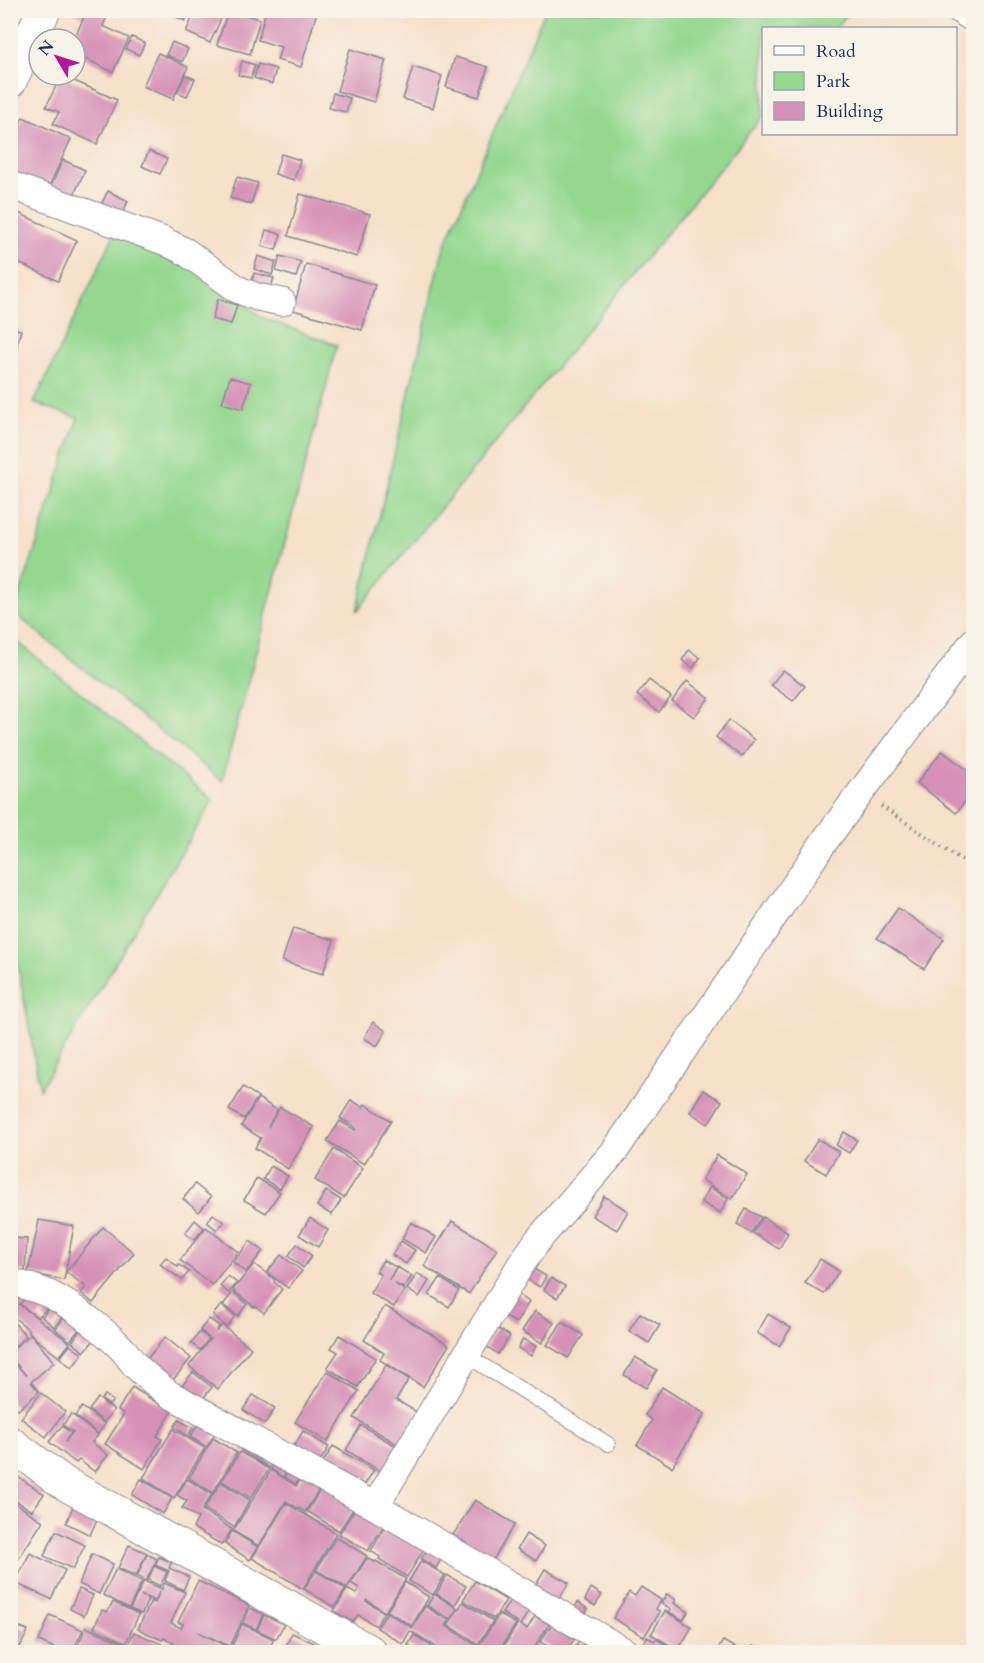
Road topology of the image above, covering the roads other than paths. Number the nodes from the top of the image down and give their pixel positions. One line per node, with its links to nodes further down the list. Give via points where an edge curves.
1 (44, 10): 4 (street)
2 (960, 10): 3 (street)
3 (974, 19)
4 (10, 81)
5 (10, 185): 6 (street, via 164,241 239,290)
6 (282, 302)
7 (974, 641): 9 (street, via 785,898 620,1144 532,1249)
8 (10, 1282): 12 (street, via 52,1296 79,1314 169,1394)
9 (466, 1355): 11 (lane); 12 (street)
10 (10, 1443): 13 (street, via 64,1483)
11 (608, 1444)
12 (375, 1506): 14 (street)
13 (370, 1653)
14 (625, 1653)

